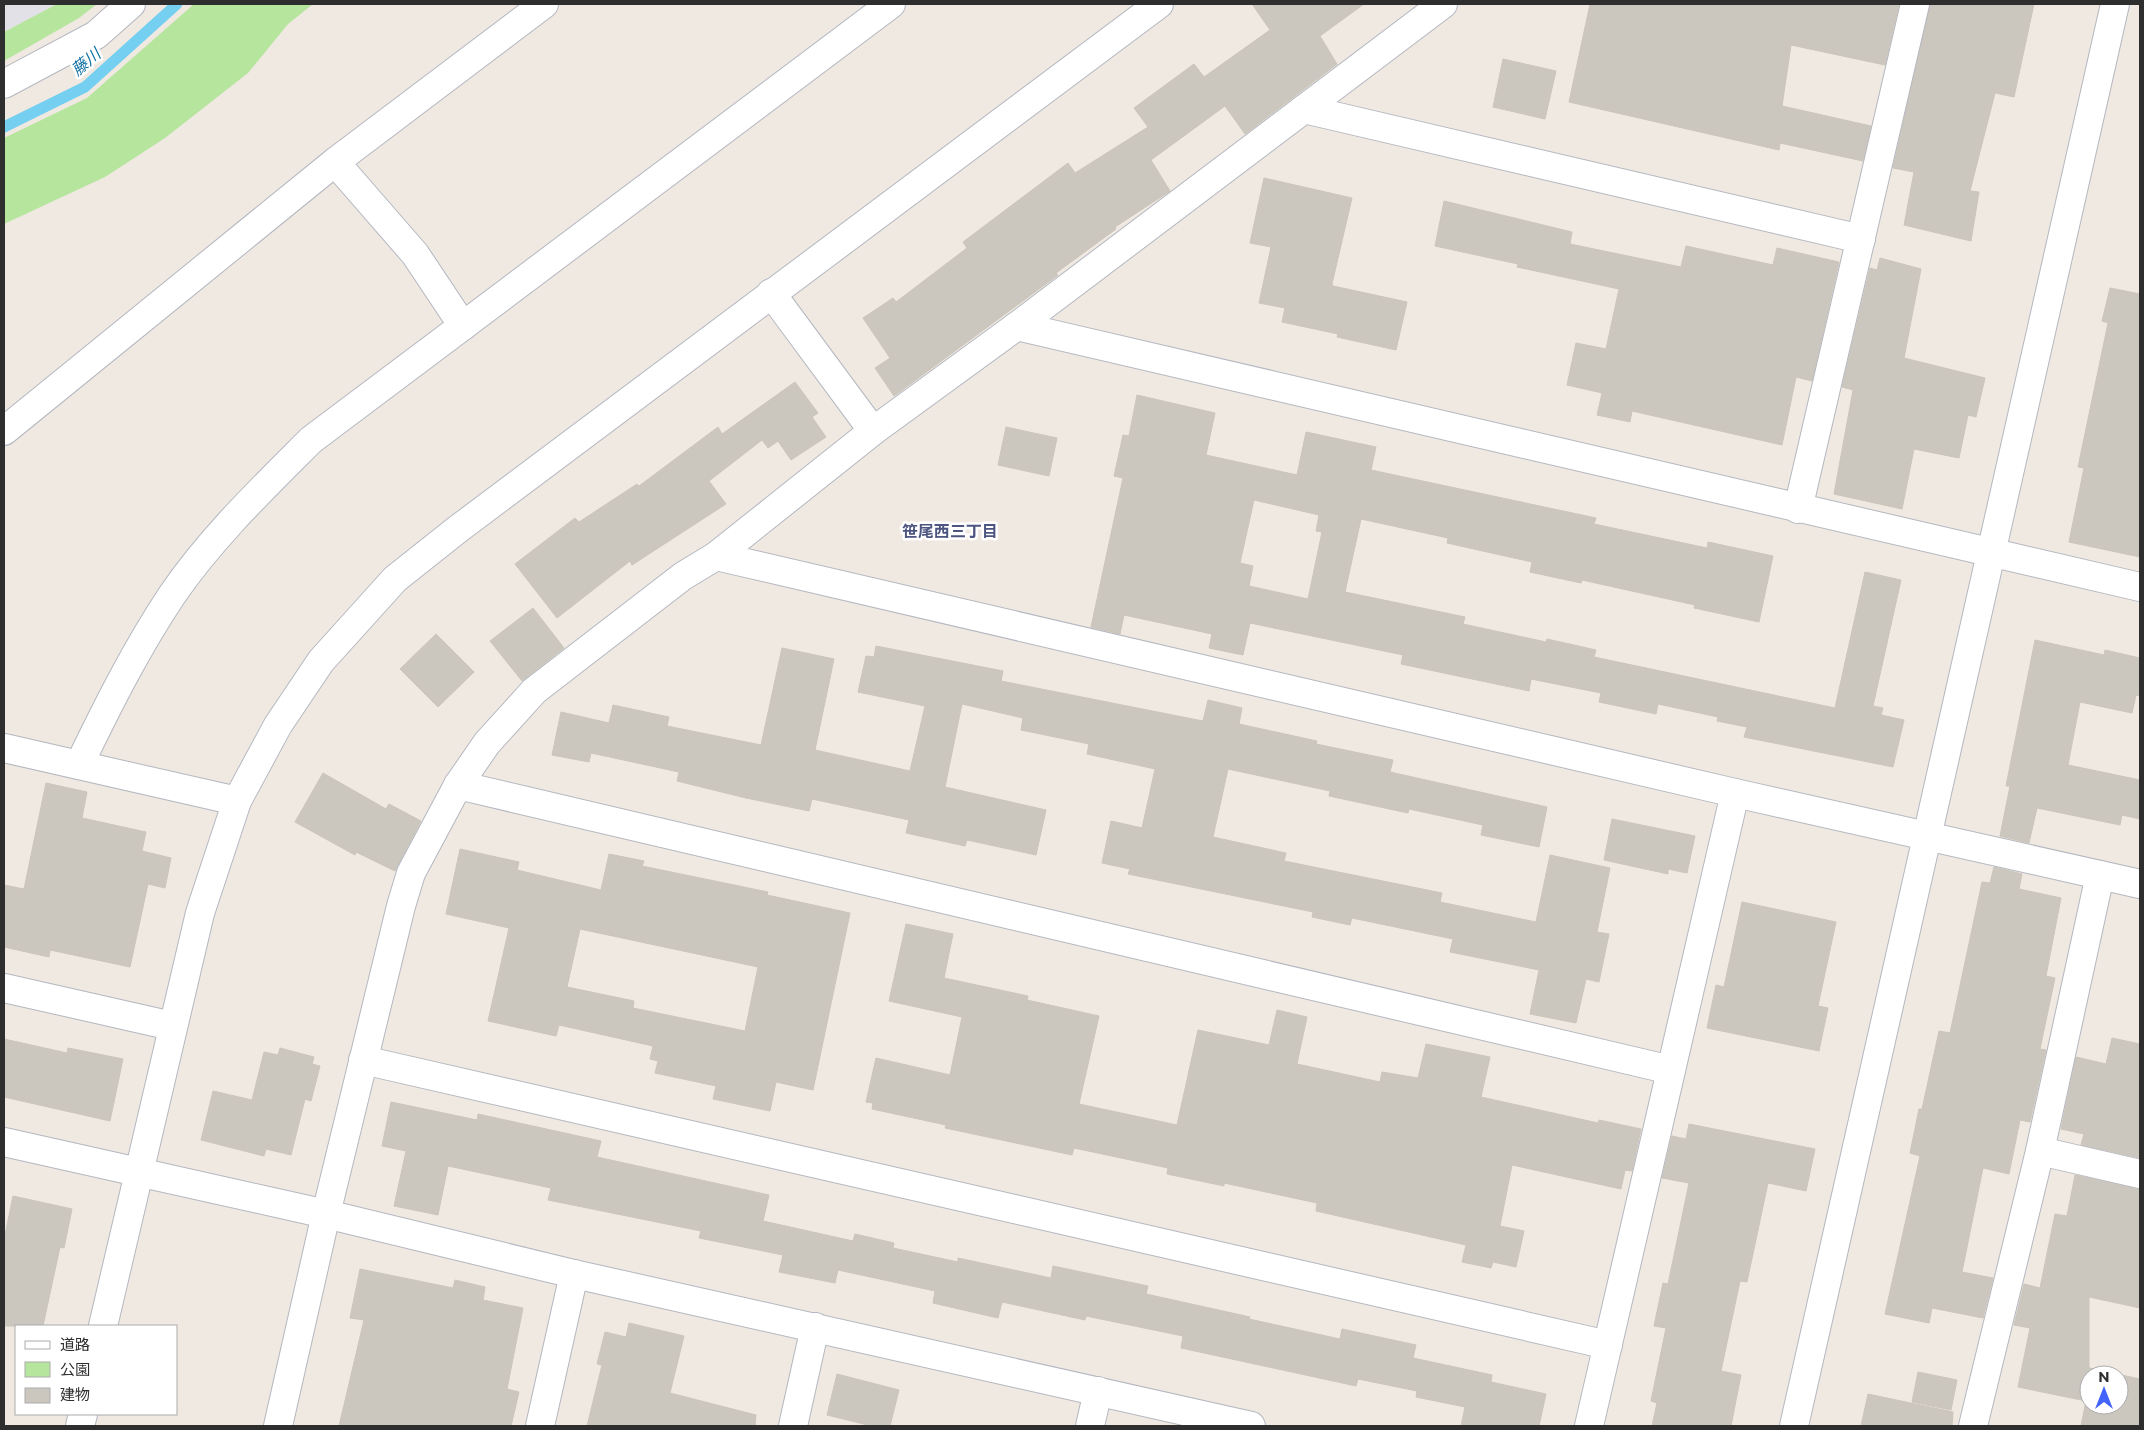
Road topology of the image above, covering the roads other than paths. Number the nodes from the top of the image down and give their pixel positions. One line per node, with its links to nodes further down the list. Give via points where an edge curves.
1 (131, 4): 8 (street, via 96,35)
2 (544, 4): 10 (street)
3 (891, 4): 13 (street)
4 (1159, 4): 12 (street)
5 (1443, 4): 9 (street)
6 (1915, 4): 11 (street)
7 (2115, 4): 18 (street)
8 (4, 84)
9 (1304, 109): 11 (street); 14 (street)
10 (335, 162): 13 (street, via 416,254); 15 (street)
11 (1861, 239): 17 (street)
12 (771, 293): 16 (street); 25 (street, via 395,579 321,661 278,725)
13 (463, 326): 22 (street, via 311,440 244,507 172,595 117,687)
14 (1017, 326): 16 (street); 17 (street)
15 (4, 431)
16 (873, 431): 19 (street)
17 (1798, 509): 18 (street)
18 (1992, 553): 20 (street); 26 (street)
19 (716, 556): 23 (street, via 683,576 534,691 488,743); 24 (street)
20 (2140, 587)
21 (4, 748): 22 (street)
22 (79, 765): 25 (street)
23 (458, 785): 31 (street, via 411,872); 32 (street)
24 (1735, 793): 26 (street); 32 (street)
25 (237, 801): 30 (street, via 200,913)
26 (1926, 836): 27 (street); 49 (street)
27 (2100, 875): 28 (street); 34 (street)
28 (2140, 884)
29 (4, 988): 30 (street)
30 (172, 1026): 35 (street)
31 (362, 1060): 37 (street); 41 (street)
32 (1671, 1070): 41 (street)
33 (4, 1142): 35 (street)
34 (2040, 1151): 36 (street); 50 (street)
35 (138, 1172): 37 (street); 39 (street)
36 (2140, 1174)
37 (326, 1214): 38 (street); 43 (street)
38 (574, 1274): 40 (street); 44 (street)
39 (103, 1325)
40 (814, 1327): 42 (street); 45 (street)
41 (1608, 1345): 48 (street)
42 (1098, 1391): 46 (street); 47 (street)
43 (278, 1426)
44 (540, 1426)
45 (793, 1426)
46 (1090, 1426)
47 (1251, 1426)
48 (1589, 1426)
49 (1794, 1426)
50 (1975, 1426)

